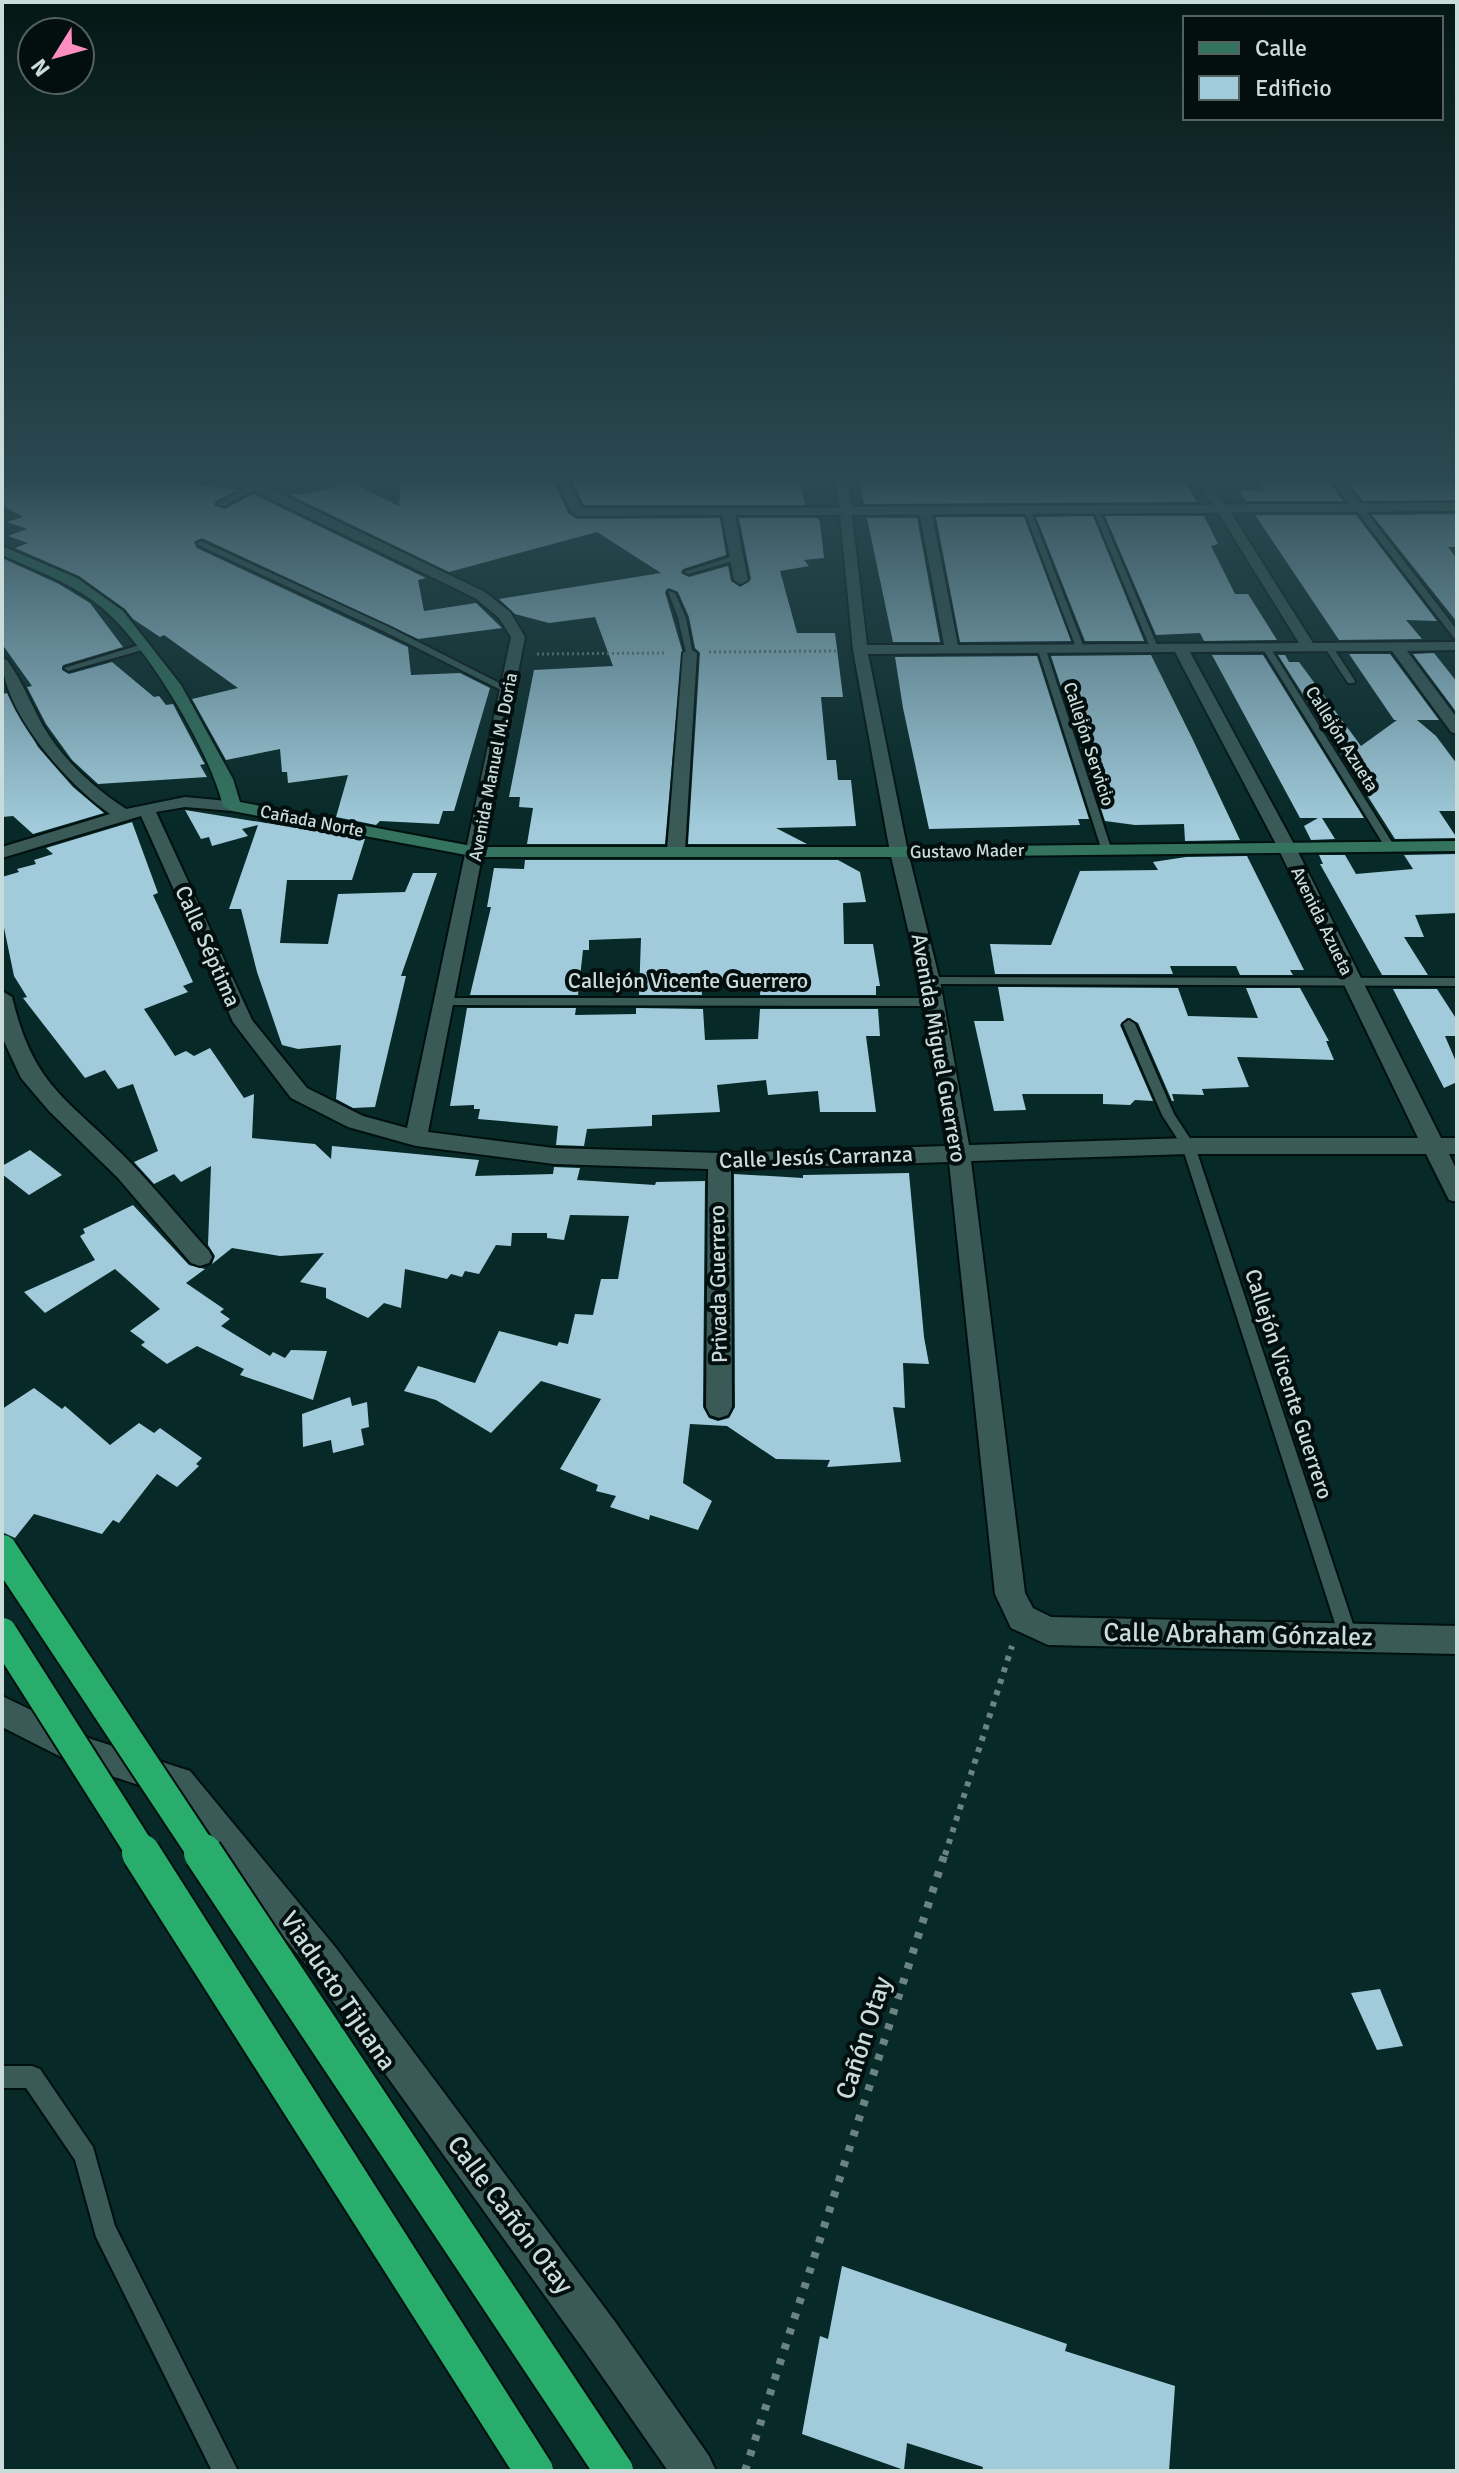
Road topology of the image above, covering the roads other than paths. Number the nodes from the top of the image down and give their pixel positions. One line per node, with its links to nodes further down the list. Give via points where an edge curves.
1 (92, 595): 14 (street, via 118,614)
2 (314, 595): 28 (lane)
3 (481, 595): 28 (street, Avenida Manuel M. Doria, via 505,615 518,637)
4 (672, 595): 24 (lane)
5 (855, 595): 18 (street, Avenida Miguel Guerrero)
6 (941, 595): 19 (street)
7 (1060, 595): 21 (lane)
8 (1132, 595): 22 (lane)
9 (1275, 595): 17 (street)
10 (1426, 595): 11 (lane)
11 (1457, 636)
12 (1395, 645): 13 (street); 15 (street); 29 (street)
13 (1457, 646)
14 (143, 647): 26 (lane); 30 (street, via 173,685 225,779)
15 (1329, 648): 17 (street); 27 (lane)
16 (1267, 649): 17 (street); 23 (street); 35 (lane, Callejón Azueta)
17 (1310, 649)
18 (860, 650): 19 (street); 39 (street, Avenida Miguel Guerrero)
19 (952, 650): 20 (street)
20 (1042, 650): 21 (street); 36 (lane, Callejón Servicio)
21 (1081, 650): 22 (street)
22 (1155, 650): 23 (street)
23 (1181, 650): 33 (street, Avenida Azueta)
24 (690, 653): 37 (street)
25 (2, 663): 32 (street, via 42,736 92,795)
26 (68, 668)
27 (1351, 681)
28 (508, 690): 38 (street, Avenida Manuel M. Doria)
29 (1457, 729)
30 (232, 806): 31 (street, Cañada Norte, via 185,802); 38 (street, Cañada Norte)
31 (146, 809): 32 (street); 47 (street, Calle Séptima, via 243,1022 299,1093 356,1122)
32 (123, 815): 40 (street)
33 (1286, 846): 35 (street, Gustavo Mader); 36 (street, Gustavo Mader); 41 (street, Avenida Azueta)
34 (1457, 846): 35 (street, Gustavo Mader)
35 (1390, 847)
36 (1106, 848): 39 (street, Gustavo Mader)
37 (676, 851): 38 (street, Gustavo Mader); 39 (street, Gustavo Mader)
38 (477, 852): 45 (street, Avenida Manuel M. Doria)
39 (899, 852): 43 (street, Avenida Miguel Guerrero)
40 (2, 853)
41 (1351, 980): 42 (lane, Callejón Vicente Guerrero); 43 (lane, Callejón Vicente Guerrero); 49 (street, Avenida Azueta)
42 (1457, 982)
43 (931, 991): 45 (lane, Callejón Vicente Guerrero); 50 (street, Avenida Miguel Guerrero)
44 (2, 997): 53 (street, via 16,1054 32,1081 113,1160)
45 (443, 1002): 47 (street, Avenida Manuel M. Doria)
46 (1129, 1024): 48 (lane, Callejón Vicente Guerrero, via 1168,1115)
47 (416, 1138): 51 (street, Calle Jesús Carranza, via 554,1156)
48 (1188, 1146): 49 (street, Calle Jesús Carranza); 50 (street, Calle Jesús Carranza); 58 (lane, Callejón Vicente Guerrero)
49 (1446, 1146): 52 (street, Avenida Azueta)
50 (959, 1153): 51 (street, Calle Jesús Carranza); 56 (street, Avenida Miguel Guerrero, via 1010,1594)
51 (720, 1161): 54 (street, Privada Guerrero)
52 (1457, 1194)
53 (200, 1257)
54 (719, 1407)
55 (2, 1550): 64 (highway, Viaducto Tijuana, bridge)
56 (1022, 1618): 58 (street, Calle Abraham Gónzalez, via 1048,1631)
57 (2, 1633): 63 (highway, bridge)
58 (1348, 1636): 59 (street, Calle Abraham Gónzalez)
59 (1457, 1640)
60 (2, 1711): 65 (street, Calle Cañón Otay, via 86,1753 179,1782 324,1960)
61 (2, 2077): 62 (lane, via 32,2077 85,2155 104,2229)
62 (225, 2471)
63 (534, 2471)
64 (614, 2471)
65 (694, 2471)

